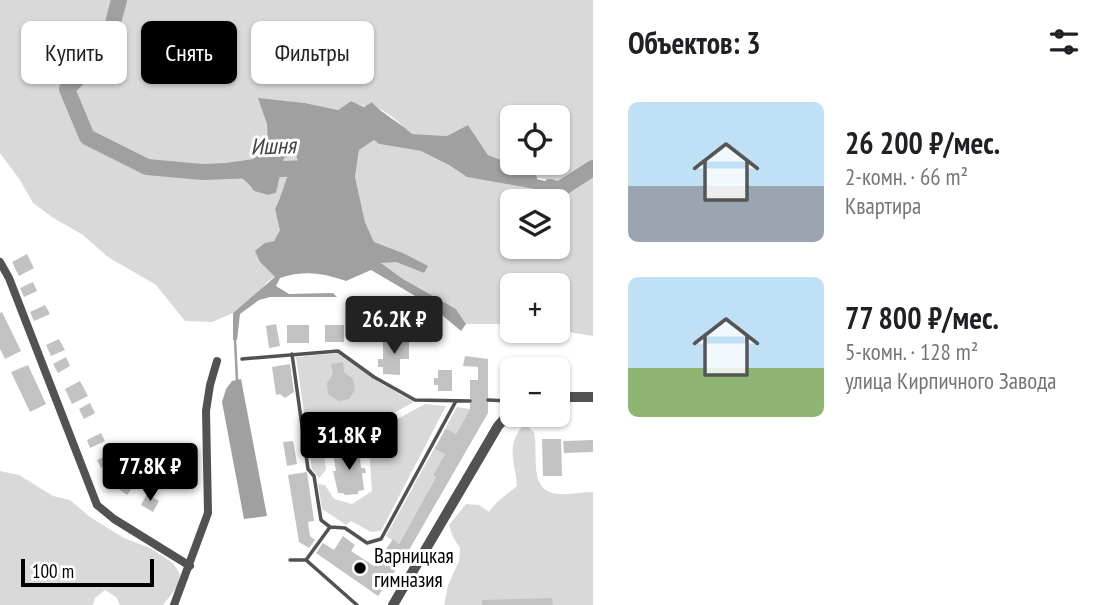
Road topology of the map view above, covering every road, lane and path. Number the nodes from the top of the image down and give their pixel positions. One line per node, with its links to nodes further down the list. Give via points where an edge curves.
1 (0, 262): 15 (street, via 97,505)
2 (292, 354): 3 (lane); 9 (lane, via 338,351 415,400); 12 (lane, via 308,469 314,476 321,520)
3 (242, 359)
4 (217, 361): 15 (street, via 206,411 208,513)
5 (570, 397): 6 (street)
6 (593, 397)
7 (488, 400): 8 (lane)
8 (500, 400)
9 (456, 401): 10 (lane); 12 (lane, via 380,539 367,543 345,528)
10 (470, 401)
11 (500, 424): 18 (street)
12 (330, 527): 13 (lane)
13 (306, 560): 14 (lane); 17 (lane)
14 (290, 561)
15 (190, 566): 16 (street)
16 (174, 605)
17 (357, 605)
18 (393, 605)

